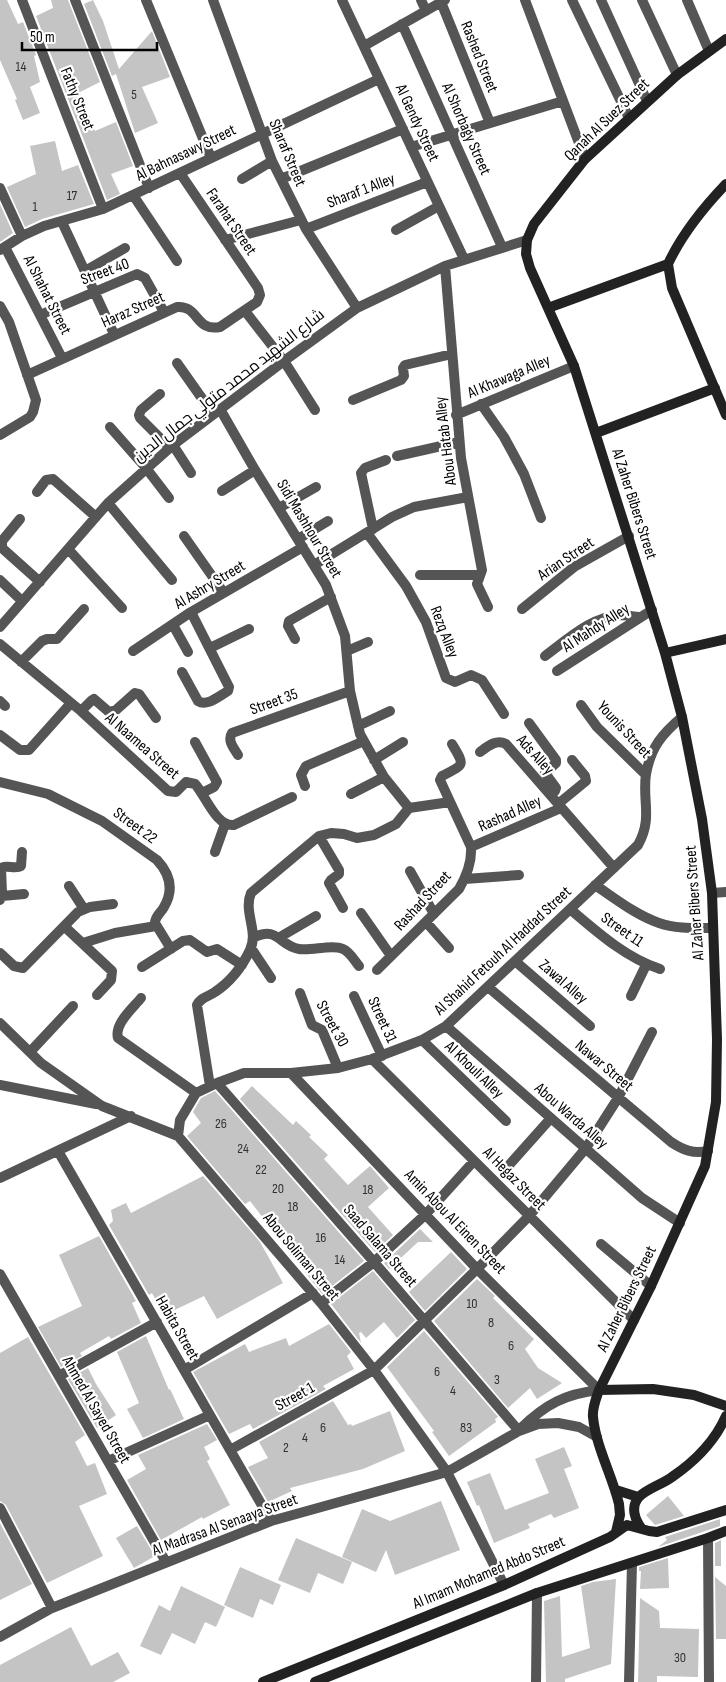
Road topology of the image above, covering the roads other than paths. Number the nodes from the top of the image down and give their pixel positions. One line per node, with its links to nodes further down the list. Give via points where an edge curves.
1 (22, 0): 40 (street, Fathy Street)
2 (75, 0): 37 (street)
3 (146, 0): 28 (street)
4 (212, 0): 25 (street, Sharaf Street)
5 (342, 0): 16 (street, Al Gendy Street)
6 (422, 0): 13 (street)
7 (525, 0): 20 (street)
8 (572, 0): 22 (street)
9 (601, 0): 21 (street)
10 (642, 0): 18 (street)
11 (687, 0): 17 (street)
12 (443, 1): 13 (street); 23 (street, Rashed Street)
13 (426, 11): 14 (street)
14 (402, 24): 16 (street); 26 (street, Al Shorbagy Street)
15 (726, 39): 17 (main road, Qanah Al Suez Street)
16 (364, 46): 19 (street, Al Gendy Street)
17 (709, 51): 18 (main road, Qanah Al Suez Street)
18 (677, 75): 21 (main road, Qanah Al Suez Street)
19 (379, 78): 24 (street, Al Gendy Street); 25 (street, Al Bahnasawy Street)
20 (563, 101): 23 (street); 29 (street)
21 (647, 101): 22 (main road, Qanah Al Suez Street)
22 (629, 118): 29 (main road, Qanah Al Suez Street)
23 (490, 123): 26 (street)
24 (403, 129): 27 (street, Al Gendy Street); 33 (street)
25 (262, 133): 28 (street, Al Bahnasawy Street); 30 (street, Sharaf Street)
26 (452, 135): 27 (street); 47 (street, Al Shorbagy Street)
27 (411, 147): 34 (street, Al Gendy Street)
28 (211, 158): 31 (street, Al Bahnasawy Street)
29 (586, 159): 46 (main road, Qanah Al Suez Street, via 534,224)
30 (272, 161): 32 (street); 33 (street, Sharaf Street)
31 (180, 173): 37 (street, Al Bahnasawy Street); 45 (street, Farahat Street)
32 (242, 179)
33 (281, 179): 42 (street, Sharaf Street)
34 (427, 182): 39 (street, Al Gendy Street); 42 (street, Sharaf 1 Alley)
35 (726, 184): 52 (main road, via 703,208)
36 (0, 188): 44 (street)
37 (148, 188): 38 (street, Al Bahnasawy Street)
38 (133, 196): 40 (street, Al Bahnasawy Street); 51 (street)
39 (439, 206): 43 (street); 50 (street, Al Gendy Street)
40 (103, 209): 41 (street, Al Bahnasawy Street)
41 (62, 222): 44 (street, Al Bahnasawy Street); 54 (street)
42 (303, 224): 45 (street, Sharaf 1 Alley); 58 (street, Sharaf Street)
43 (396, 230)
44 (22, 236): 48 (street, Al Bahnasawy Street)
45 (225, 240): 55 (street, Farahat Street)
46 (526, 240): 47 (street, شارع الشهيد محمد متولي جمال الدين); 59 (main road, Al Zaher Bibers Street, via 530,268)
47 (502, 247): 50 (street, شارع الشهيد محمد متولي جمال الدين)
48 (2, 248): 62 (street, Al Shahat Street)
49 (125, 248): 54 (street)
50 (464, 260): 53 (street, شارع الشهيد محمد متولي جمال الدين)
51 (177, 261)
52 (668, 264): 59 (main road); 70 (main road, via 672,288)
53 (445, 266): 58 (street, شارع الشهيد محمد متولي جمال الدين); 64 (street, Abou Hatab Alley)
54 (85, 271): 56 (street)
55 (258, 288): 60 (street, Haraz Street, via 259,299)
56 (94, 291): 61 (street, Street 40, via 140,274); 62 (street, Street 40); 63 (street)
57 (0, 306): 69 (street)
58 (357, 308): 66 (street, شارع الشهيد محمد متولي جمال الدين)
59 (548, 308): 68 (main road, Al Zaher Bibers Street)
60 (245, 311): 61 (street, Haraz Street, via 214,328 203,325 187,308 177,307); 66 (street)
61 (164, 312): 63 (street, Haraz Street)
62 (40, 315): 65 (street, Al Shahat Street)
63 (114, 334): 65 (street, Haraz Street)
64 (452, 354): 72 (street, via 405,365 401,380); 76 (street, Abou Hatab Alley)
65 (62, 358): 69 (street, Haraz Street)
66 (284, 361): 74 (street); 75 (street, شارع الشهيد محمد متولي جمال الدين)
67 (177, 363): 75 (street, Sidi Mashhour Street)
68 (574, 366): 73 (street, Al Khawaga Alley); 79 (main road, Al Zaher Bibers Street)
69 (27, 374): 80 (street, via 36,400 30,416)
70 (715, 388): 77 (main road); 79 (main road)
71 (160, 394): 82 (street, via 139,415)
72 (353, 400)
73 (481, 404): 76 (street, Al Khawaga Alley); 96 (street, via 524,474)
74 (315, 410)
75 (216, 412): 82 (street, شارع الشهيد محمد متولي جمال الدين); 86 (street, Sidi Mashhour Street)
76 (456, 415): 81 (street, Abou Hatab Alley)
77 (726, 415)
78 (110, 428): 85 (street)
79 (596, 433): 101 (main road, Al Zaher Bibers Street)
80 (0, 435)
81 (459, 442): 83 (street); 91 (street, Abou Hatab Alley)
82 (171, 447): 85 (street, شارع الشهيد محمد متولي جمال الدين); 87 (street)
83 (397, 456)
84 (386, 460): 99 (street, Rezq Alley, via 365,468 361,473)
85 (146, 468): 92 (street); 93 (street, شارع الشهيد محمد متولي جمال الدين)
86 (255, 470): 89 (street); 94 (street, Sidi Mashhour Street)
87 (191, 473)
88 (316, 486): 94 (street)
89 (222, 491)
90 (37, 492): 95 (street, via 46,480 52,478)
91 (468, 497): 99 (street, via 414,507); 105 (street, Abou Hatab Alley, via 482,565)
92 (169, 498)
93 (108, 503): 95 (street, شارع الشهيد محمد متولي جمال الدين); 108 (street)
94 (278, 508): 102 (street, Sidi Mashhour Street)
95 (96, 517): 103 (street, شارع الشهيد محمد متولي جمال الدين)
96 (541, 518)
97 (20, 519): 109 (street, via 2,541 2,548)
98 (328, 521): 102 (street, Al Ashry Street)
99 (370, 531): 104 (street); 141 (street, Rezq Alley, via 426,622 446,678 455,682 471,675 479,678)
100 (184, 536): 110 (street)
101 (629, 536): 116 (street, Arian Street, via 574,567); 117 (main road, Al Zaher Bibers Street)
102 (301, 543): 104 (street, Sidi Mashhour Street); 110 (street, Al Ashry Street)
103 (68, 550): 109 (street, شارع الشهيد محمد متولي جمال الدين); 114 (street)
104 (314, 565): 111 (street, Sidi Mashhour Street)
105 (480, 575): 106 (street); 113 (street, Abou Hatab Alley, via 477,584)
106 (420, 576)
107 (0, 580): 112 (street)
108 (172, 580)
109 (40, 582): 112 (street, شارع الشهيد محمد متولي جمال الدين)
110 (224, 593): 118 (street, Al Ashry Street)
111 (331, 598): 123 (street, via 289,620 288,627); 130 (street, Sidi Mashhour Street, via 345,636)
112 (22, 601): 121 (street, شارع الشهيد محمد متولي جمال الدين)
113 (488, 607)
114 (122, 608)
115 (84, 609): 133 (street, via 56,640 42,641)
116 (522, 609)
117 (652, 610): 119 (street, Al Mahdy Alley); 131 (main road, Al Zaher Bibers Street)
118 (191, 612): 120 (street, Al Ashry Street); 127 (street)
119 (641, 617): 132 (street, via 621,615 601,619); 134 (street, Al Mahdy Alley)
120 (173, 625): 128 (street, Al Ashry Street); 129 (street)
121 (0, 627)
122 (249, 629): 127 (street)
123 (295, 639)
124 (726, 639): 131 (main road)
125 (368, 642): 130 (street)
126 (0, 644): 133 (street, Al Naamea Street)
127 (210, 648): 135 (street, via 229,683 228,691 201,703)
128 (133, 651)
129 (188, 652)
130 (347, 652): 136 (street, Sidi Mashhour Street)
131 (665, 653): 142 (main road, Al Zaher Bibers Street)
132 (545, 656)
133 (21, 662): 137 (street, Al Naamea Street)
134 (557, 671)
135 (182, 672)
136 (350, 691): 145 (street, Sidi Mashhour Street); 152 (street, Street 35, via 232,733 230,741)
137 (71, 703): 139 (street, Al Naamea Street); 146 (street, via 29,750 20,750)
138 (581, 705): 155 (street, Younis Street, via 596,727)
139 (81, 711): 143 (street, via 94,699 111,712 135,693); 159 (street, Al Naamea Street, via 168,791 176,792 190,782 196,784)
140 (390, 711): 145 (street)
141 (504, 714)
142 (682, 717): 155 (street, Al Shahid Fetouh Al Haddad Street, via 664,732 652,752); 178 (main road, Al Zaher Bibers Street, via 702,819)
143 (156, 718)
144 (530, 723): 161 (street, via 556,760 545,773 556,787)
145 (358, 726): 147 (street, Sidi Mashhour Street)
146 (0, 735)
147 (364, 741): 153 (street, Sidi Mashhour Street); 158 (street, via 306,766 301,776)
148 (195, 742): 159 (street, via 217,782)
149 (403, 742): 153 (street)
150 (452, 744): 163 (street, via 461,764 440,780)
151 (480, 752): 161 (street, Ads Alley, via 495,742 503,742)
152 (238, 755)
153 (374, 760): 156 (street, Sidi Mashhour Street)
154 (572, 760): 164 (street, Rashad Alley, via 586,781)
155 (646, 775): 171 (street, Al Shahid Fetouh Al Haddad Street, via 647,819 644,833 638,846)
156 (384, 777): 160 (street); 165 (street, Sidi Mashhour Street)
157 (0, 782): 190 (street, Street 22, via 48,794 94,817 156,860 166,872 170,887 169,897 156,918)
158 (305, 786)
159 (202, 793): 166 (street)
160 (351, 794)
161 (550, 795): 164 (street, Ads Alley)
162 (292, 797): 166 (street, via 234,825)
163 (450, 802): 165 (street); 168 (street)
164 (560, 806): 168 (street, Rashad Alley); 171 (street, Ads Alley)
165 (409, 808): 167 (street, via 396,824 374,835 357,838 331,833)
166 (225, 824): 170 (street)
167 (319, 836): 183 (street, via 339,870 329,883); 194 (street, via 251,893 248,906 253,928)
168 (471, 847): 174 (street, Rashad Street)
169 (22, 852): 180 (street, via 20,867 1,868)
170 (216, 852)
171 (614, 868): 175 (street, Al Shahid Fetouh Al Haddad Street)
172 (410, 870): 186 (street)
173 (519, 876): 174 (street)
174 (464, 879): 186 (street, Rashad Street, via 459,889)
175 (595, 885): 184 (street, Al Shahid Fetouh Al Haddad Street); 191 (street, via 660,923)
176 (69, 886): 182 (street)
177 (726, 892): 178 (street)
178 (712, 893): 191 (main road, Al Zaher Bibers Street)
179 (24, 894): 180 (street)
180 (1, 898)
181 (114, 904): 182 (street)
182 (84, 908): 189 (street)
183 (343, 908)
184 (570, 909): 199 (street, Al Shahid Fetouh Al Haddad Street); 201 (street, Street 11)
185 (361, 914): 198 (street)
186 (434, 914): 188 (street, Rashad Street)
187 (316, 916): 192 (street)
188 (426, 922): 196 (street); 198 (street, Rashad Street)
189 (65, 926): 193 (street); 197 (street, via 24,968 17,968)
190 (156, 926): 193 (street); 195 (street)
191 (713, 928): 234 (main road, Al Zaher Bibers Street, via 716,1102)
192 (280, 937): 194 (street, via 266,934); 202 (street, via 298,949 342,948)
193 (83, 943): 209 (street, via 112,972 111,980)
194 (252, 943): 200 (street); 206 (street)
195 (172, 948): 200 (street, via 190,940 207,952 217,949); 203 (street)
196 (449, 948)
197 (0, 953)
198 (391, 956): 205 (street, Rashad Street)
199 (515, 961): 207 (street, Al Shahid Fetouh Al Haddad Street); 216 (street, Zawal Alley)
200 (242, 965): 224 (street, via 214,994 202,999 197,1006)
201 (646, 965): 204 (street, Street 11); 211 (street)
202 (358, 966)
203 (142, 967)
204 (660, 969)
205 (377, 970)
206 (271, 978)
207 (488, 987): 215 (street, Al Shahid Fetouh Al Haddad Street); 226 (street, Nawar Street)
208 (300, 993): 221 (street, Street 30, via 312,1025 322,1030)
209 (97, 995)
210 (354, 996): 220 (street, Street 31)
211 (631, 996)
212 (141, 998): 225 (street, via 118,1027 118,1038)
213 (72, 1006): 219 (street)
214 (0, 1023): 219 (street, Abou Soliman Street)
215 (446, 1026): 218 (street, Al Shahid Fetouh Al Haddad Street); 229 (street, Abou Warda Alley)
216 (590, 1026)
217 (652, 1032): 226 (street, Street 1)
218 (422, 1040): 220 (street, Al Shahid Fetouh Al Haddad Street); 230 (street, Al Khouli Alley)
219 (30, 1052): 227 (street, Abou Soliman Street)
220 (377, 1057): 221 (street, Al Shahid Fetouh Al Haddad Street); 235 (street, Al Hegaz Street)
221 (338, 1068): 222 (street, Al Shahid Fetouh Al Haddad Street)
222 (291, 1073): 224 (street, Al Shahid Fetouh Al Haddad Street, via 244,1073); 238 (street, Amin Abou Al Einen Street)
223 (0, 1085): 227 (street)
224 (213, 1085): 225 (street, Al Shahid Fetouh Al Haddad Street); 242 (street, Saad Salama Street)
225 (196, 1093): 231 (street, via 180,1120)
226 (618, 1098): 232 (street, Street 1); 234 (street, Nawar Street, via 679,1148 698,1153)
227 (102, 1106): 228 (street, Abou Soliman Street)
228 (131, 1116): 231 (street, Abou Soliman Street); 233 (street)
229 (551, 1118): 232 (street, Abou Warda Alley); 236 (street)
230 (506, 1121)
231 (178, 1136): 246 (street, Abou Soliman Street)
232 (586, 1148): 239 (street, Street 1); 240 (street, Abou Warda Alley, via 642,1198)
233 (58, 1151): 237 (street); 250 (street, Habita Street)
234 (708, 1151): 240 (main road, Al Zaher Bibers Street, via 705,1166)
235 (474, 1161): 238 (street); 239 (street, Al Hegaz Street)
236 (510, 1164)
237 (0, 1178)
238 (426, 1214): 242 (street); 243 (street, Amin Abou Al Einen Street)
239 (529, 1216): 243 (street, Street 1); 248 (street, Al Hegaz Street)
240 (680, 1223): 245 (main road, Al Zaher Bibers Street)
241 (600, 1244): 245 (street)
242 (374, 1262): 247 (street); 249 (street, Saad Salama Street)
243 (477, 1269): 249 (street, Street 1); 254 (street, Amin Abou Al Einen Street)
244 (0, 1274): 253 (street, Ahmed Al Sayed Street)
245 (651, 1286): 248 (main road, Al Zaher Bibers Street)
246 (313, 1293): 247 (street, Abou Soliman Street); 251 (street)
247 (321, 1303): 252 (street, Abou Soliman Street)
248 (634, 1320): 254 (main road, Al Zaher Bibers Street)
249 (424, 1321): 252 (street, Street 1); 258 (street, Saad Salama Street)
250 (157, 1322): 251 (street, Habita Street); 253 (street)
251 (184, 1370): 256 (street, Habita Street)
252 (374, 1370): 261 (street, Street 1); 263 (street, Abou Soliman Street)
253 (59, 1376): 262 (street, Ahmed Al Sayed Street)
254 (599, 1390): 255 (main road, via 653,1389 694,1395); 258 (street, Al Madrasa Al Senaaya Street, via 571,1395 552,1404); 260 (main road, Al Zaher Bibers Street, via 593,1416)
255 (726, 1406)
256 (210, 1415): 261 (street, Habita Street); 262 (street)
257 (726, 1416): 259 (main road)
258 (519, 1431): 260 (street, Al Madrasa Al Senaaya Street, via 538,1424 558,1423 578,1427); 263 (street, Al Madrasa Al Senaaya Street)
259 (722, 1433): 265 (main road, via 672,1478)
260 (597, 1436): 264 (main road, Al Zaher Bibers Street)
261 (230, 1450): 268 (street, Habita Street)
262 (108, 1461): 273 (street, Ahmed Al Sayed Street)
263 (447, 1472): 268 (street, Al Madrasa Al Senaaya Street); 275 (street, Abou Soliman Street)
264 (616, 1490): 265 (main road); 271 (main road, Al Zaher Bibers Street, via 620,1514)
265 (638, 1497): 269 (main road, via 634,1516)
266 (0, 1508): 277 (street)
267 (726, 1510): 269 (main road, Al Imam Mohamed Abdo Street, via 658,1532)
268 (271, 1521): 273 (street, Al Madrasa Al Senaaya Street)
269 (642, 1529): 271 (main road, Al Imam Mohamed Abdo Street, via 627,1525)
270 (726, 1531): 272 (main road)
271 (616, 1532): 275 (main road, Al Imam Mohamed Abdo Street)
272 (708, 1538): 274 (main road); 283 (street)
273 (166, 1562): 277 (street, Al Madrasa Al Senaaya Street)
274 (632, 1563): 276 (main road); 282 (street)
275 (504, 1585): 279 (main road, Al Imam Mohamed Abdo Street)
276 (538, 1593): 280 (main road); 281 (street)
277 (52, 1608): 278 (street, Al Madrasa Al Senaaya Street)
278 (0, 1637)
279 (263, 1682)
280 (315, 1682)
281 (536, 1682)
282 (629, 1682)
283 (709, 1682)

